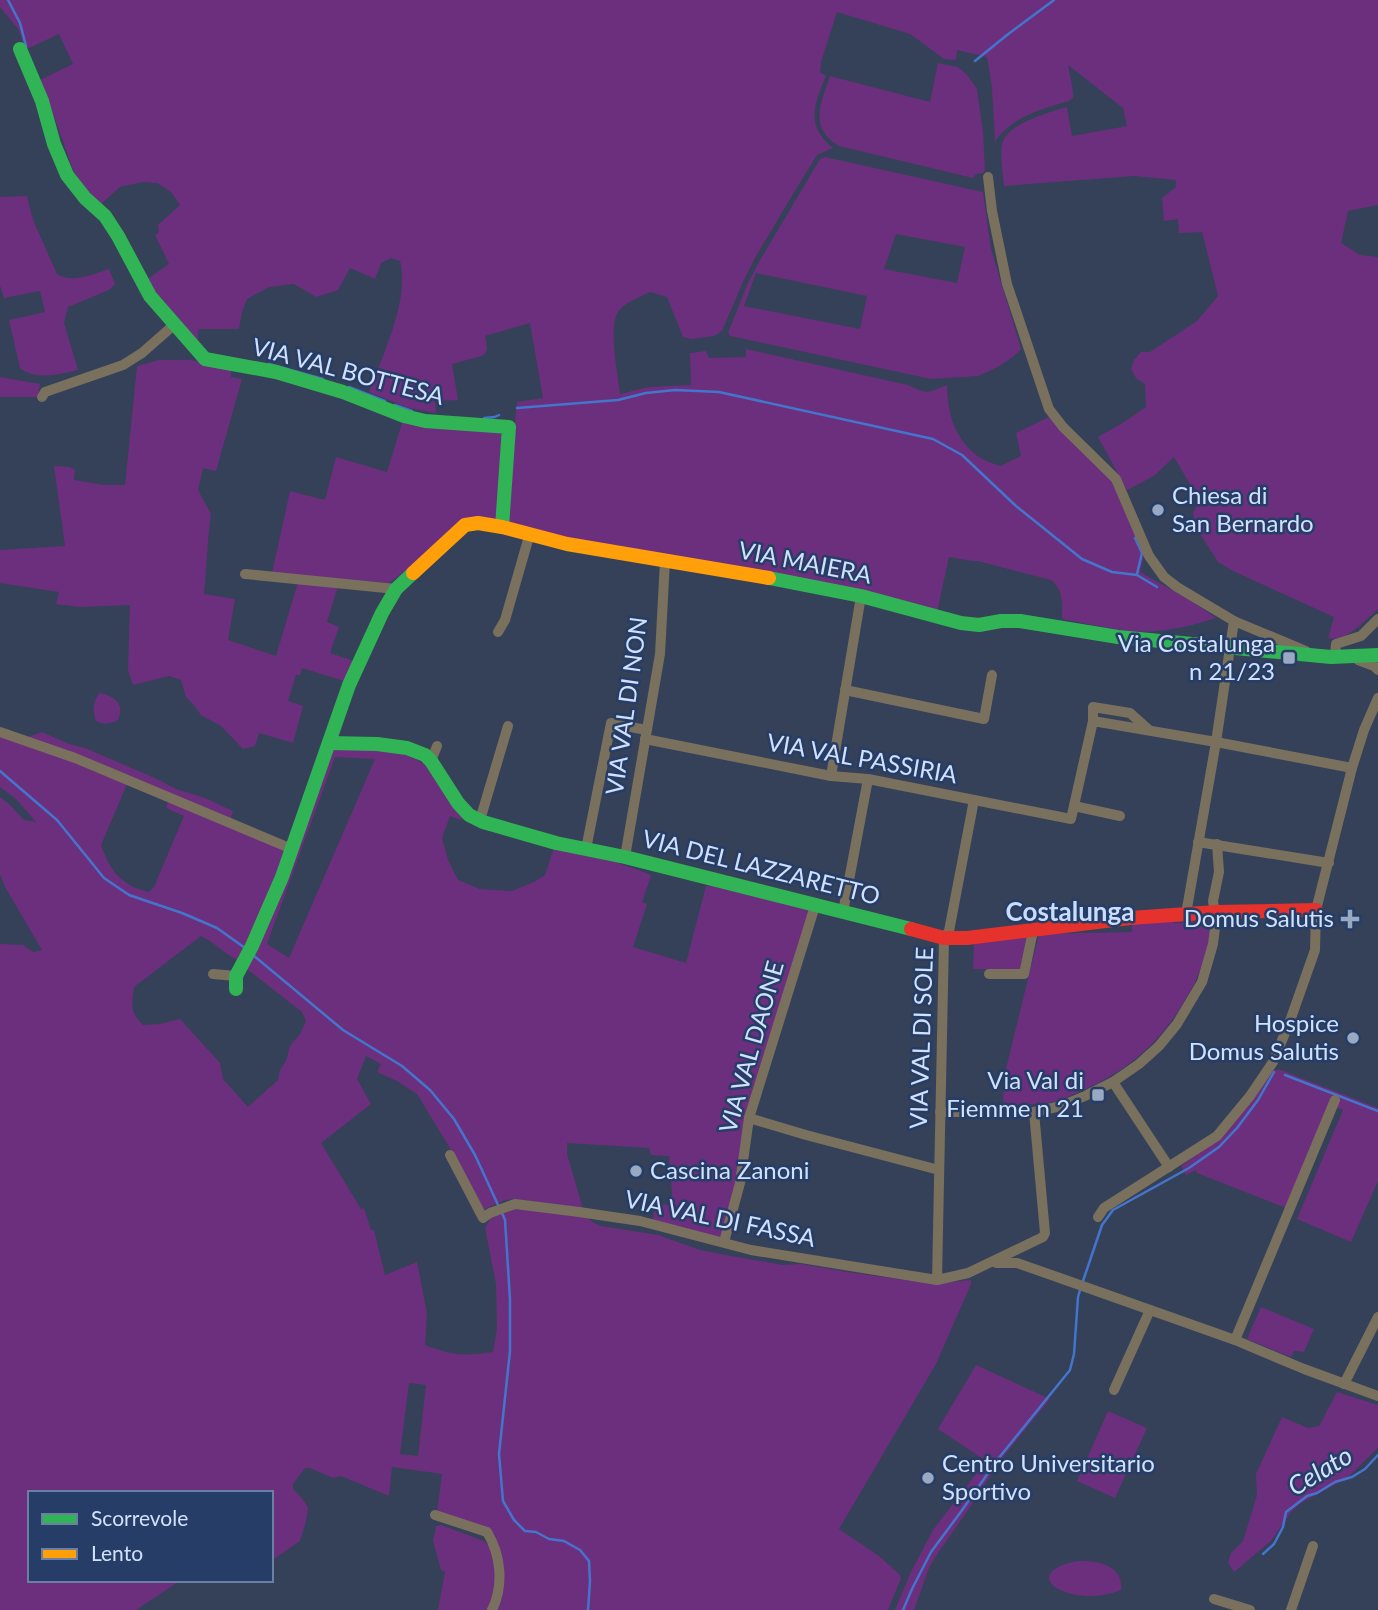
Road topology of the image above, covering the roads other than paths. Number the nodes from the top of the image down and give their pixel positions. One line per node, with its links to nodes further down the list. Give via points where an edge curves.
1 (20, 49): 3 (street, VIA VAL BOTTESA, via 66,175 105,216 150,296)
2 (988, 177): 12 (street, via 1007,284 1049,409 1116,480 1161,573)
3 (175, 324): 4 (street, via 123,365); 5 (street, VIA VAL BOTTESA, via 205,359 276,372 425,421 509,428)
4 (42, 397)
5 (502, 527): 6 (street, VIA MAIERA); 9 (street, VIA MAIERA, via 465,525)
6 (530, 533): 7 (street, VIA MAIERA); 13 (street)
7 (665, 561): 10 (street, VIA MAIERA); 24 (street, VIA VAL DI NON, via 660,654)
8 (246, 574): 9 (street)
9 (396, 589): 26 (street, VIA MAIERA, via 349,685)
10 (861, 596): 14 (street, VIA MAIERA, via 979,625 1020,621 1118,637); 19 (street)
11 (1378, 619): 16 (street, via 1361,636 1336,644)
12 (1234, 621): 14 (street); 15 (street)
13 (498, 632)
14 (1231, 647): 15 (street, VIA MAIERA); 25 (street)
15 (1316, 656): 16 (street, VIA MAIERA)
16 (1344, 657): 17 (street, VIA MAIERA)
17 (1377, 662)
18 (992, 675): 19 (street, via 984,719)
19 (845, 690): 30 (street)
20 (1378, 698): 21 (street)
21 (1374, 718): 29 (street)
22 (508, 726): 35 (street)
23 (0, 732): 38 (street, via 75,758)
24 (645, 734): 30 (street, VIA VAL PASSIRIA); 39 (street, VIA VAL PASSIRIA, via 611,723); 40 (street, VIA VAL DI NON)
25 (1216, 742): 29 (street); 33 (street, via 1093,721); 36 (street)
26 (329, 743): 28 (street, via 407,748); 38 (street, VIA MAIERA)
27 (437, 746): 28 (street)
28 (431, 761): 35 (street, VIA DEL LAZZARETTO, via 458,803)
29 (1352, 768): 41 (street)
30 (831, 776): 31 (street, VIA VAL PASSIRIA)
31 (868, 779): 32 (street, VIA VAL PASSIRIA); 44 (street)
32 (974, 800): 33 (street, VIA VAL PASSIRIA, via 1071,819); 48 (street, VIA VAL DI SOLE, via 949,931)
33 (1074, 806): 34 (street)
34 (1120, 816)
35 (480, 820): 39 (street, VIA DEL LAZZARETTO)
36 (1198, 842): 37 (street); 46 (street)
37 (1217, 844): 41 (street); 45 (street)
38 (292, 849): 51 (street, VIA MAIERA)
39 (586, 849): 40 (street, VIA DEL LAZZARETTO)
40 (625, 858): 42 (street, VIA DEL LAZZARETTO)
41 (1329, 863): 43 (street)
42 (815, 906): 44 (street, VIA DEL LAZZARETTO); 56 (street, VIA VAL DAONE)
43 (1316, 910): 45 (street, VIA DEL LAZZARETTO); 58 (street, via 1315,950 1273,1062 1217,1136)
44 (843, 912): 48 (street, VIA DEL LAZZARETTO)
45 (1216, 912): 46 (street, VIA DEL LAZZARETTO); 52 (street, via 1213,944 1190,1004 1159,1046)
46 (1186, 914): 47 (street, VIA DEL LAZZARETTO)
47 (1033, 931): 48 (street, VIA DEL LAZZARETTO); 50 (street, via 1024,974)
48 (944, 937): 54 (street, VIA VAL DI SOLE)
49 (214, 974): 51 (street, via 230,976)
50 (989, 974)
51 (236, 982)
52 (1113, 1082): 55 (street, via 1061,1106); 58 (street)
53 (1335, 1100): 68 (street)
54 (940, 1112): 55 (street); 59 (street, VIA VAL DI SOLE)
55 (1034, 1112): 62 (street, VIA VAL DI FASSA, via 1045,1233)
56 (749, 1118): 59 (street); 61 (street, VIA VAL DAONE, via 740,1182)
57 (450, 1155): 61 (street, VIA VAL DI FASSA, via 483,1218 514,1204 640,1221)
58 (1169, 1167): 60 (street, via 1104,1208)
59 (939, 1170): 65 (street, VIA VAL DI SOLE)
60 (1098, 1217)
61 (724, 1241): 65 (street, VIA VAL DI FASSA, via 751,1250)
62 (1017, 1250): 63 (street); 64 (street, VIA VAL DI FASSA)
63 (1017, 1263): 64 (street); 66 (street)
64 (982, 1266): 65 (street, VIA VAL DI FASSA)
65 (937, 1280)
66 (1150, 1310): 68 (street); 70 (street)
67 (1378, 1317): 69 (street)
68 (1235, 1340): 69 (street)
69 (1344, 1384): 71 (street)
70 (1114, 1390)
71 (1378, 1396)
72 (435, 1515): 75 (street, via 487,1532 491,1538 499,1570)
73 (1312, 1546): 77 (street)
74 (1214, 1599): 76 (street)
75 (492, 1610)
76 (1250, 1610)
77 (1292, 1610)

